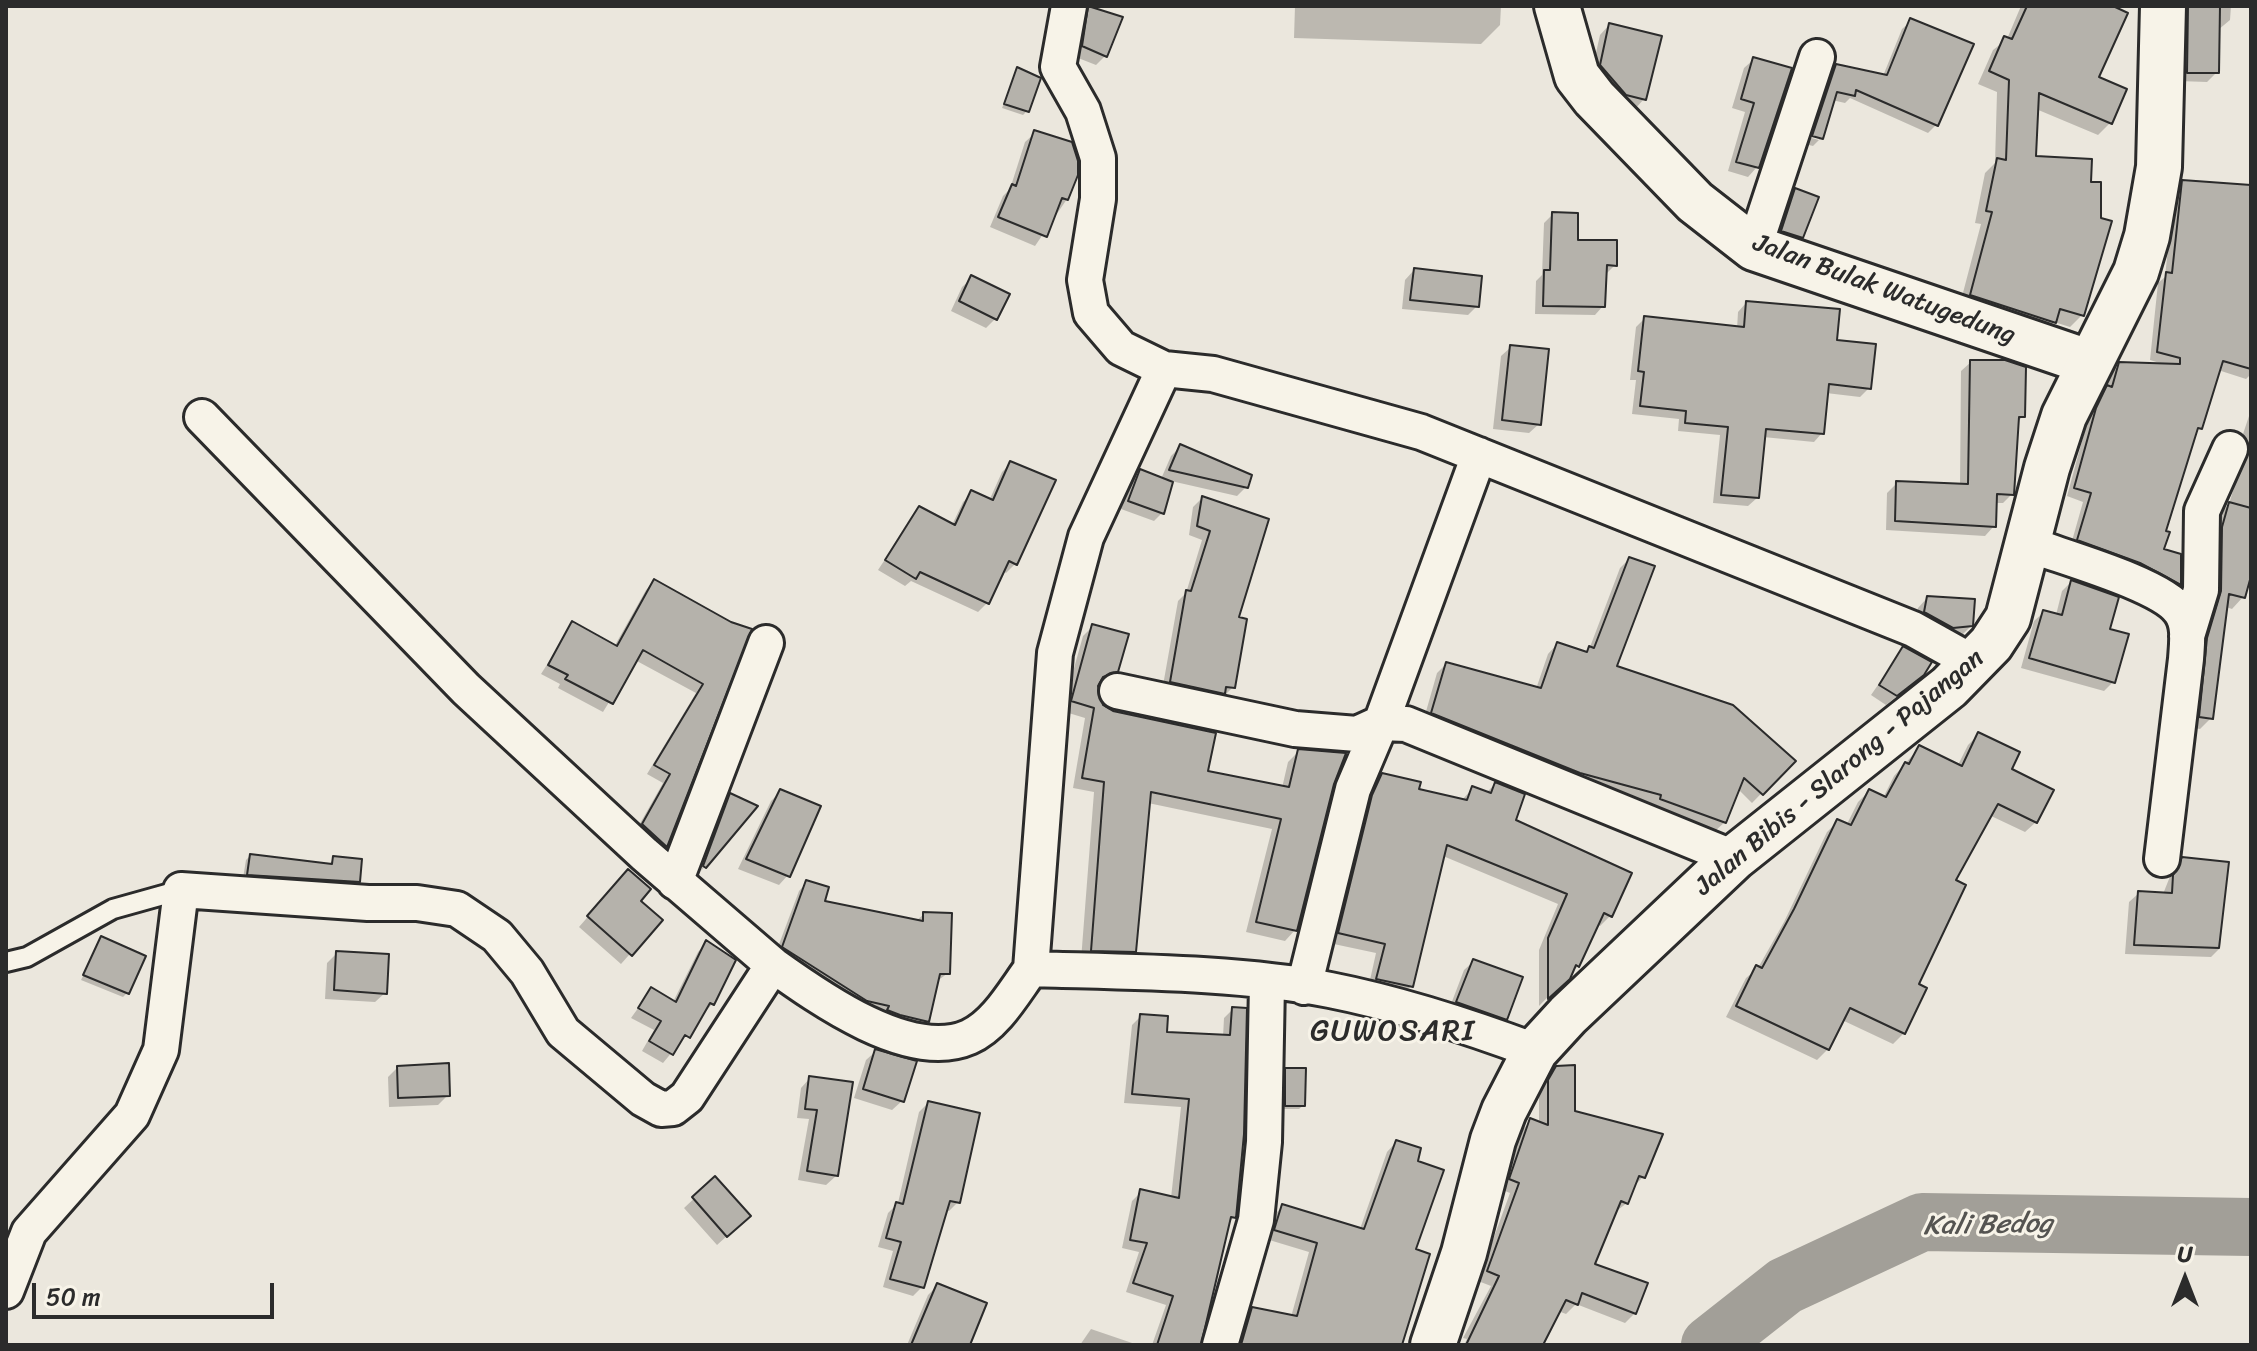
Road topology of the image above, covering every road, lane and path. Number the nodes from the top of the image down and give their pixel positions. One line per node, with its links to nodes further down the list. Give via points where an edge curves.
1 (1069, 6): 7 (street, via 1058,67 1083,111 1098,158 1098,199 1085,280 1091,313 1121,348)
2 (1557, 6): 5 (main road, Jalan Bulak Watugedung, via 1577,76 1594,98 1695,202)
3 (2163, 6): 6 (main road, Jalan Bibis - Slarong - Pajangan, via 2155,199 2136,272)
4 (1817, 57): 5 (street)
5 (1754, 248): 6 (main road, Jalan Bulak Watugedung)
6 (2088, 362): 11 (main road, Jalan Bibis - Slarong - Pajangan, via 2047,468)
7 (1164, 369): 10 (street, via 1213,374 1421,432); 23 (street, via 1086,537 1055,653)
8 (202, 417): 19 (street, via 466,689)
9 (2230, 449): 12 (street, via 2202,511 2201,590)
10 (1479, 455): 14 (street, via 1913,629); 16 (street)
11 (2028, 544): 12 (street, via 2155,591 2178,608); 14 (main road, Jalan Bibis - Slarong - Pajangan, via 2008,618)
12 (2187, 636): 18 (street)
13 (766, 643): 19 (street)
14 (1974, 663): 17 (main road, Jalan Bibis - Slarong - Pajangan)
15 (1117, 691): 16 (street, via 1295,729 1357,734)
16 (1381, 723): 17 (street, via 1406,724); 25 (street, via 1353,789)
17 (1734, 858): 26 (main road, Jalan Bibis - Slarong - Pajangan)
18 (2162, 859)
19 (675, 882): 22 (street)
20 (181, 890): 21 (lane, via 113,909 27,957); 22 (street, via 457,909 497,936 527,972 563,1032 661,1109 673,1108 687,1097); 27 (street, via 161,1050 132,1115 29,1232)
21 (6, 962)
22 (773, 965): 23 (street, via 886,1032 942,1044 970,1037 991,1020)
23 (1031, 969): 24 (street)
24 (1267, 983): 25 (street); 28 (street, via 1264,1142 1256,1220)
25 (1304, 987): 26 (street, via 1400,1006)
26 (1535, 1051): 29 (main road, Jalan Bibis - Slarong - Pajangan, via 1493,1140)
27 (6, 1291)
28 (1220, 1345)
29 (1433, 1345)

